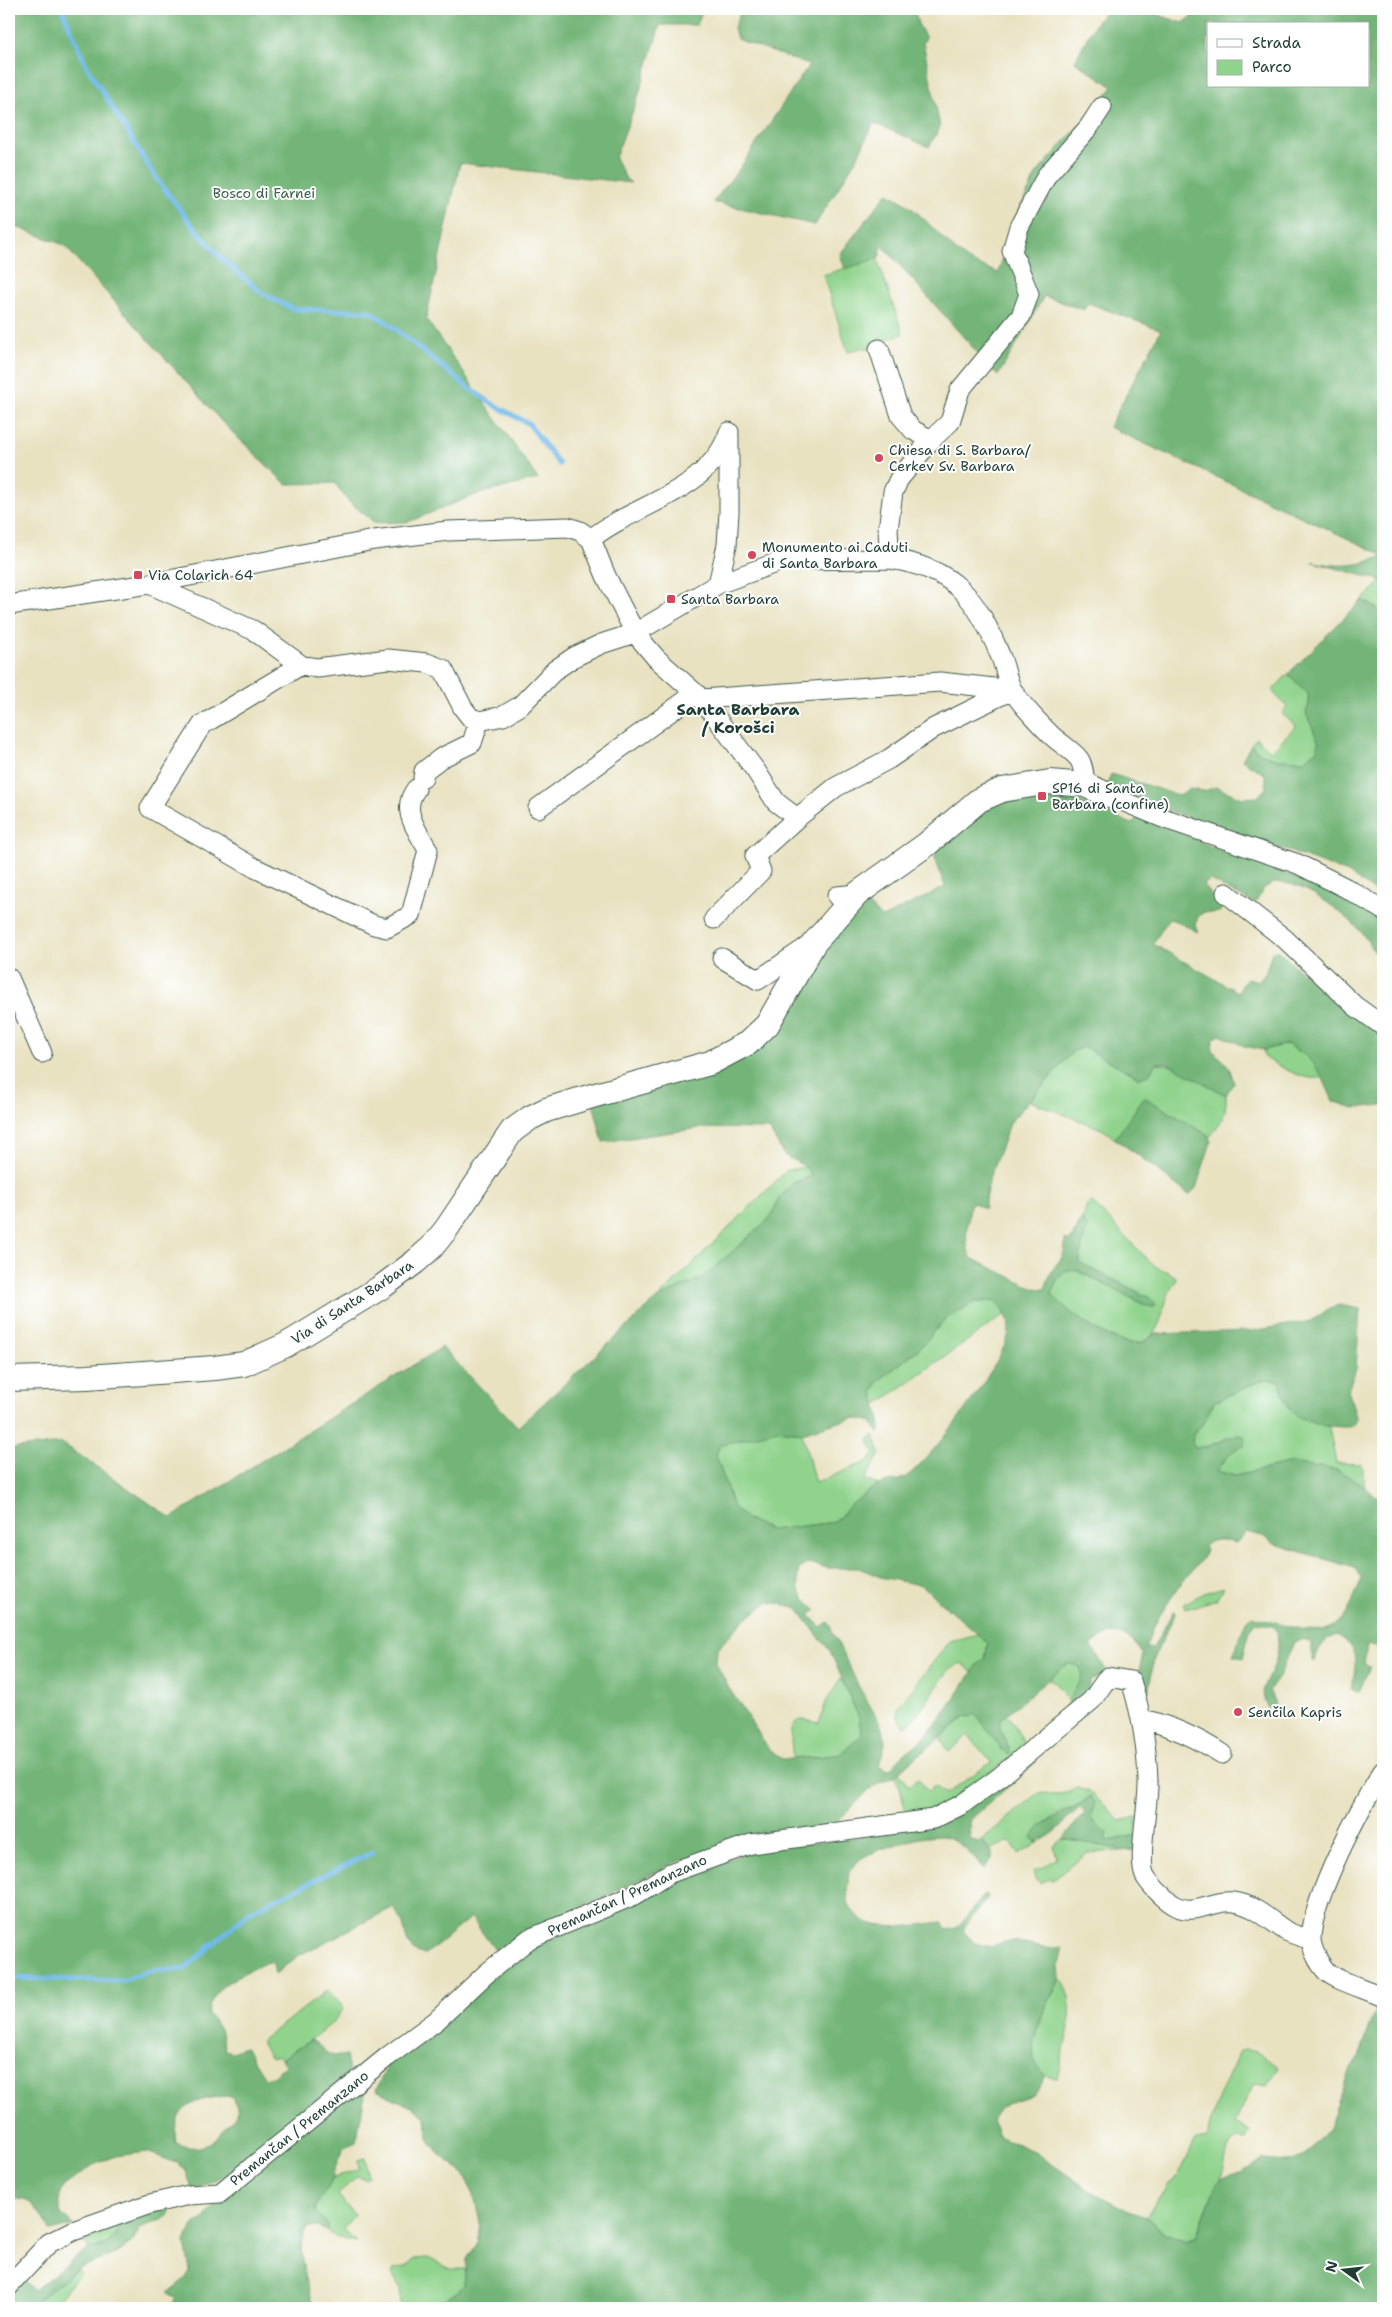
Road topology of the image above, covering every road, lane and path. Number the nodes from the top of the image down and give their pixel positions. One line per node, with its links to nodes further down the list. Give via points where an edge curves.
1 (1102, 108): 3 (street, via 1047,174 1019,227 1012,251 1029,294 1021,316 969,376 960,390 950,422)
2 (879, 350): 3 (street, via 901,416 913,430)
3 (931, 440): 5 (street, via 899,478 893,492 888,530)
4 (591, 539): 6 (street, via 568,527 448,532 374,540); 7 (street, via 626,516 691,482 721,452 729,432 727,545); 9 (street)
5 (890, 559): 7 (street, via 784,560); 11 (street, via 934,570 971,598 995,642)
6 (149, 584): 8 (street); 10 (street, via 253,630)
7 (718, 584): 9 (street)
8 (9, 605)
9 (635, 633): 12 (street, via 656,658); 13 (street, via 574,657 555,670 520,706 503,716)
10 (301, 665): 13 (street, via 317,668 388,659 427,663 442,670 462,708); 13 (street, via 202,725 150,808 254,868 374,925 387,928 411,915 428,850 408,810 410,797 420,784 424,771 441,758 472,743)
11 (1012, 690): 12 (street, via 940,682); 14 (street, via 1050,734 1080,760); 17 (street, via 934,728 889,759 836,787)
12 (699, 696): 16 (street); 17 (street, via 776,802)
13 (479, 721)
14 (1085, 785): 15 (street, Via di Santa Barbara); 21 (street, Via di Santa Barbara, via 1050,782 1021,785 979,800 927,844 847,895)
15 (1108, 794): 19 (street, via 1163,818 1298,864)
16 (538, 808)
17 (797, 818): 20 (street, via 755,856 761,871)
18 (1226, 893): 24 (street, via 1284,939 1355,1006)
19 (1383, 910)
20 (714, 919)
21 (814, 943): 22 (street, via 758,980); 26 (street, Via di Santa Barbara, via 767,1026 748,1043 710,1063 564,1104 530,1118 512,1131 448,1228 421,1257 352,1305 262,1357 244,1364 153,1374)
22 (722, 958)
23 (9, 978): 25 (street)
24 (1383, 1026)
25 (42, 1054)
26 (9, 1379)
27 (1142, 1719): 28 (street, via 1165,1724 1197,1738); 30 (street, Premančan / Premanzano, via 1148,1784 1145,1875 1179,1908 1195,1909 1232,1902 1252,1907 1288,1932); 32 (street, Premančan / Premanzano, via 1131,1681 1108,1677 1092,1700 997,1779 961,1805 933,1819 751,1844 670,1873 635,1895 529,1939 436,2021 220,2192 150,2204 73,2231 49,2243)
28 (1222, 1754)
29 (1383, 1771): 30 (street, via 1370,1792 1315,1912)
30 (1311, 1940): 31 (street, via 1316,1957 1328,1973)
31 (1383, 1996)
32 (9, 2286)

